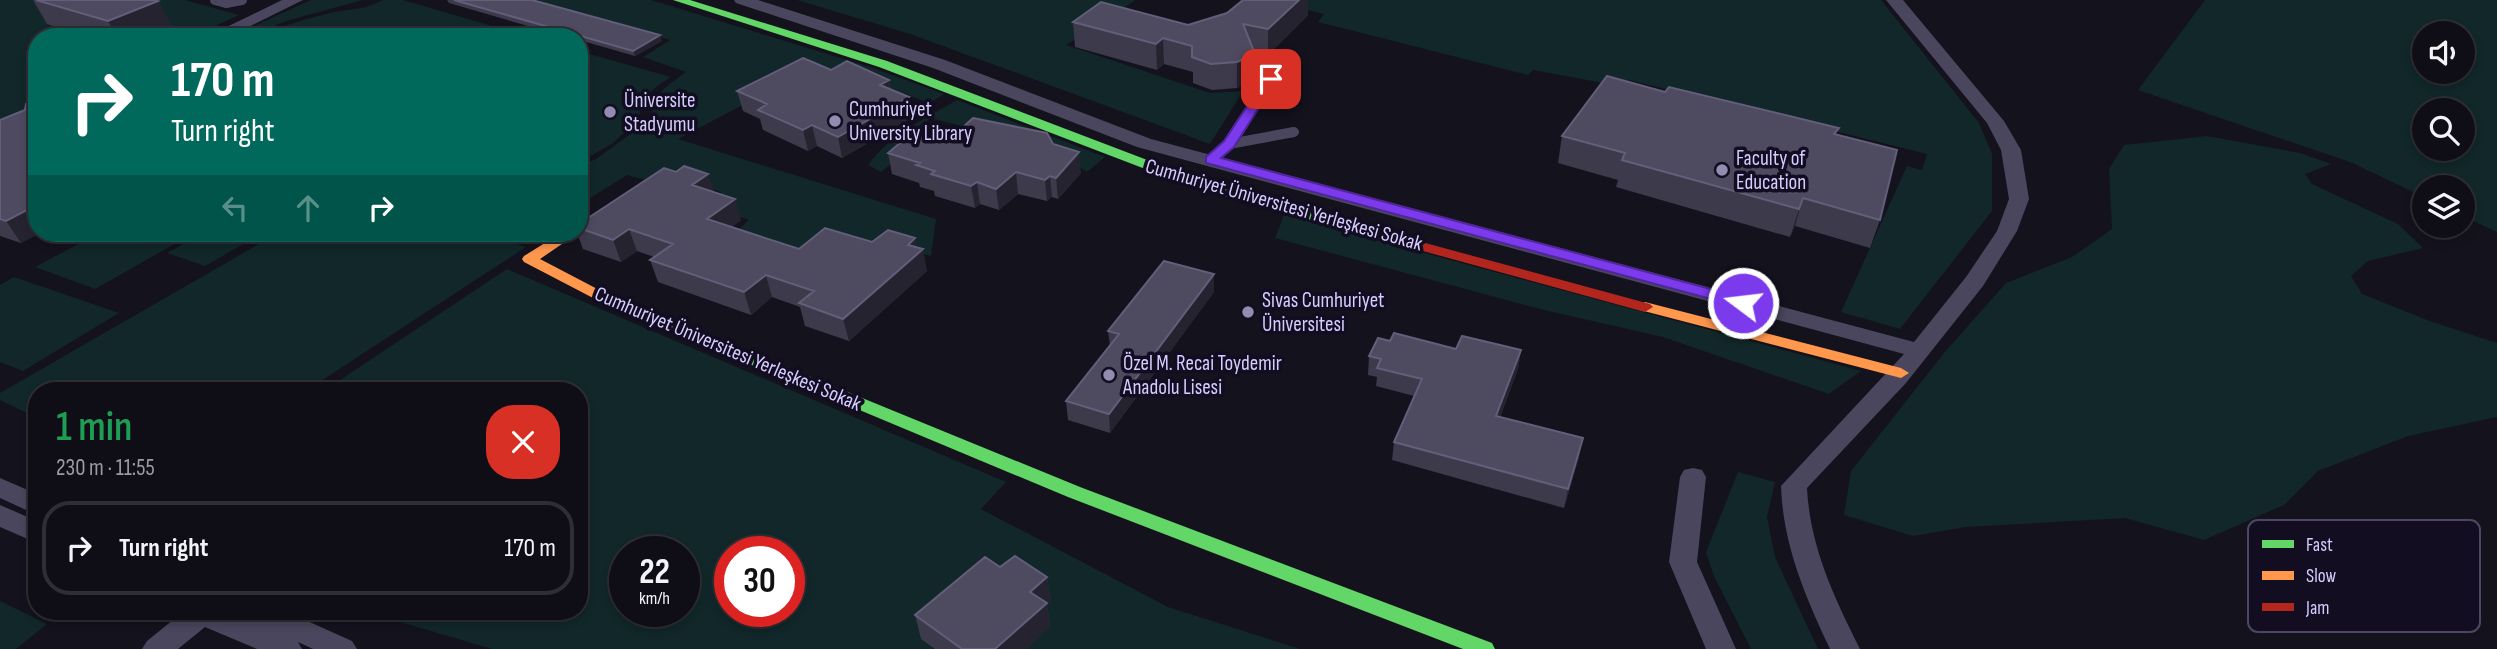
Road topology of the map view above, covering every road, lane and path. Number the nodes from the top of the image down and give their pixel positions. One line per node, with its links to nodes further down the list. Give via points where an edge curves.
1 (215, 0): 2 (lane)
2 (243, 0)
3 (295, 0): 7 (street)
4 (679, 0): 14 (street, Cumhuriyet Üniversitesi Yerleşkesi Sokak, via 883,64 1200,185)
5 (742, 0): 11 (street, Cumhuriyet Üniversitesi Yerleşkesi Sokak, via 939,64 1144,143)
6 (1894, 0): 13 (street, via 1995,121 2011,150 2019,199 2007,231 1975,281)
7 (234, 28)
8 (1285, 57): 10 (lane)
9 (1294, 132): 10 (lane)
10 (1229, 144): 11 (lane)
11 (1211, 160): 13 (street, Cumhuriyet Üniversitesi Yerleşkesi Sokak)
12 (556, 242): 26 (street, Cumhuriyet Üniversitesi Yerleşkesi Sokak, via 529,259 600,296 1041,478)
13 (1919, 351): 14 (street)
14 (1901, 373): 28 (street, via 1794,486 1793,517 1815,589)
15 (1693, 477): 27 (street, via 1683,562)
16 (0, 488): 17 (street)
17 (28, 501)
18 (0, 515): 19 (street)
19 (28, 529)
20 (191, 620): 23 (street)
21 (219, 620): 24 (street)
22 (277, 620): 25 (street)
23 (157, 649)
24 (287, 649)
25 (342, 649)
26 (1485, 649)
27 (1721, 649)
28 (1845, 649)

